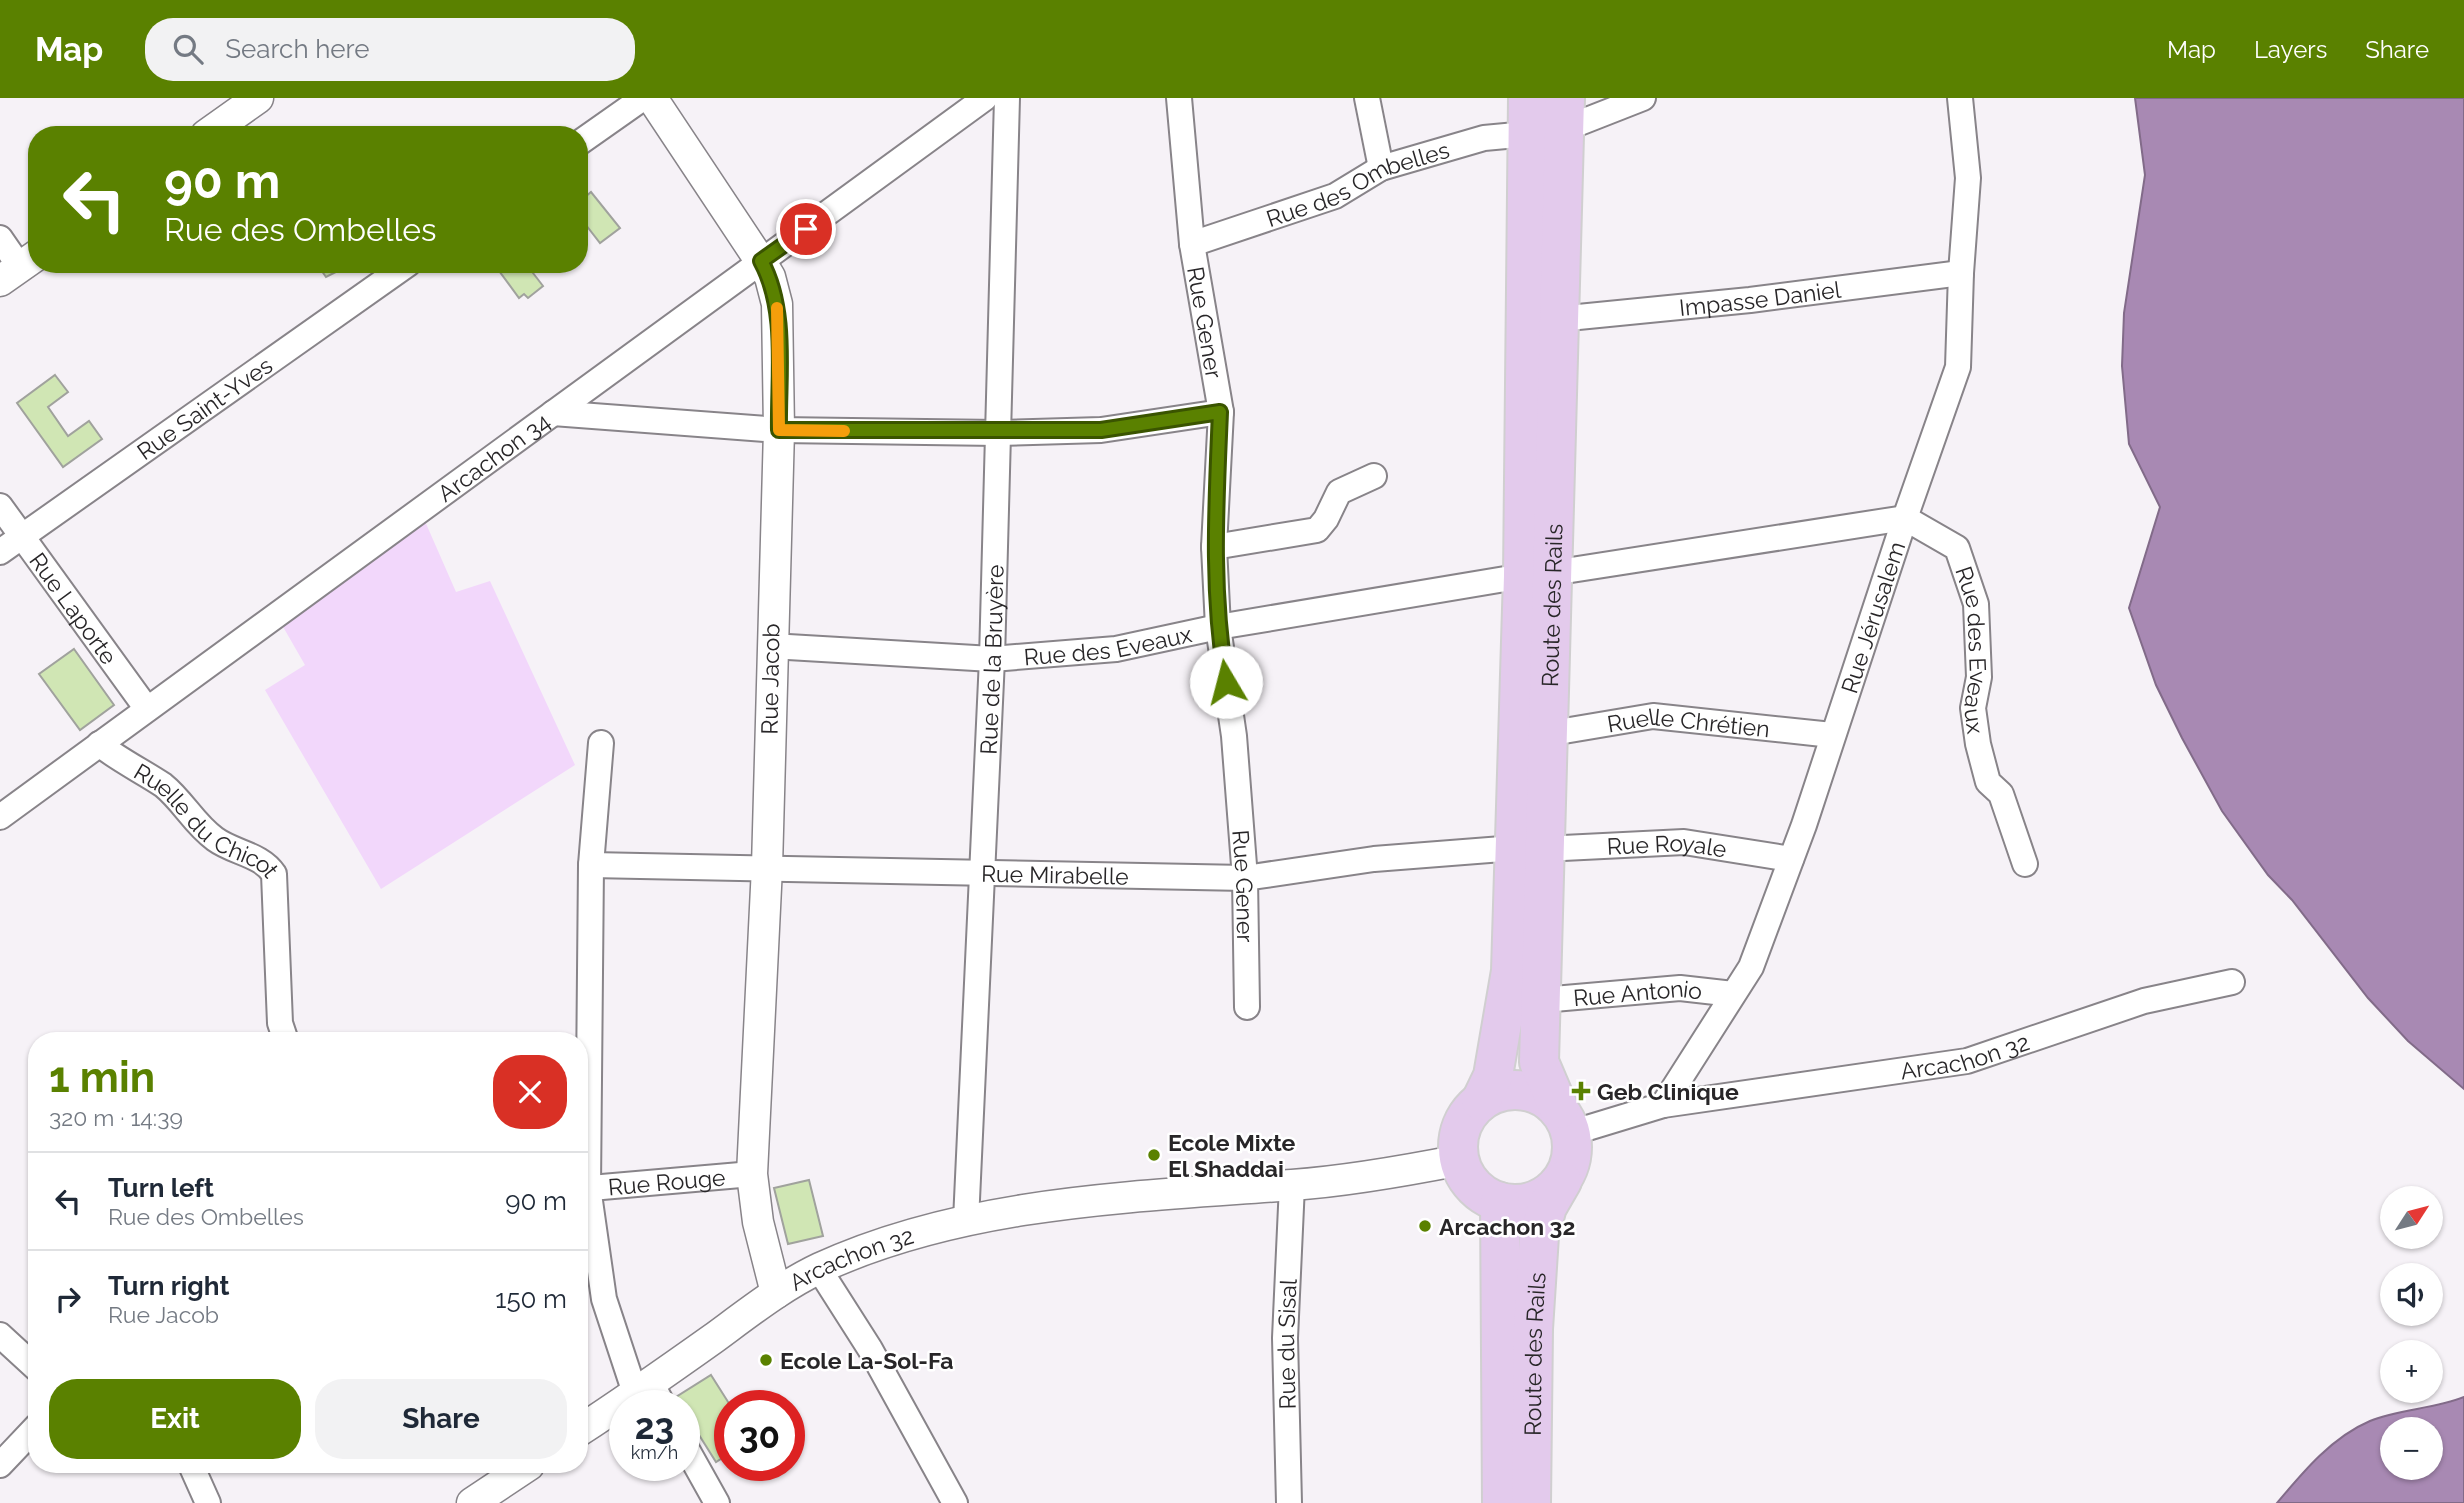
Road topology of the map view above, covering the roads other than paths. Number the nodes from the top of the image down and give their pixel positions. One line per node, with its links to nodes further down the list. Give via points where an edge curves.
1 (258, 98): 12 (street)
2 (643, 98): 13 (street)
3 (652, 98): 17 (street, Rue Jacob)
4 (985, 98): 17 (street, Arcachon 34)
5 (1007, 98): 25 (street, Rue de la Bruyère)
6 (1179, 98): 16 (street, Rue Gener)
7 (1367, 98): 14 (street)
8 (1643, 98): 10 (street)
9 (1960, 98): 20 (street, Rue Jérusalem, via 1968,178)
10 (1565, 113): 21 (main road, Route des Rails)
11 (1527, 116): 14 (street, Rue des Ombelles, via 1484,138); 32 (main road, Route des Rails)
12 (219, 126)
13 (588, 137)
14 (1381, 167): 16 (street, Rue des Ombelles, via 1335,196)
15 (0, 238): 18 (street)
16 (1192, 244): 22 (street, Rue Gener)
17 (761, 261): 23 (street, Arcachon 34); 24 (street, Rue Jacob, via 777,304)
18 (19, 268)
19 (395, 273): 29 (street, Rue Saint-Yves)
20 (1961, 273): 21 (street, Impasse Daniel); 28 (street, Rue Jérusalem, via 1958,368)
21 (1558, 319): 32 (main road, Route des Rails)
22 (1220, 412): 25 (street, via 1101,430); 30 (street, Rue Gener)
23 (553, 413): 24 (street); 36 (street, Arcachon 34)
24 (779, 430): 25 (street); 34 (street, Rue Jacob)
25 (998, 433): 35 (street, Rue de la Bruyère)
26 (1374, 476): 30 (street, via 1339,492 1317,530)
27 (0, 506): 29 (street, Rue Laporte)
28 (1905, 518): 32 (street, Rue des Eveaux); 38 (street, Rue Jérusalem); 44 (street, Rue des Eveaux, via 1957,548 1976,604 1979,677 1973,708 1978,744 1988,782 2001,794)
29 (22, 537): 31 (street, Rue Saint-Yves); 36 (street, Rue Laporte)
30 (1213, 547): 33 (street, Rue Gener)
31 (0, 552)
32 (1537, 575): 33 (street, Rue des Eveaux); 37 (main road, Route des Rails); 42 (main road, Route des Rails)
33 (1218, 627): 35 (street, Rue des Eveaux, via 1116,649); 48 (street, Rue Gener, via 1234,736)
34 (771, 646): 35 (street, Rue des Eveaux); 46 (street, Rue Jacob)
35 (992, 659): 47 (street, Rue de la Bruyère)
36 (147, 709): 40 (street, Arcachon 34)
37 (1546, 734): 38 (street, Ruelle Chrétien, via 1653,716); 42 (main road, Route des Rails)
38 (1832, 735): 43 (street, Rue Jérusalem)
39 (601, 743): 45 (street)
40 (99, 744): 41 (street, Arcachon 34); 53 (street, Ruelle du Chicot, via 162,785 214,839 268,865 274,874)
41 (0, 817)
42 (1529, 849): 43 (street, Rue Royale, via 1684,842); 48 (street, Rue Mirabelle, via 1374,859); 51 (main road, Route des Rails); 55 (main road, Route des Rails, via 1493,1076)
43 (1791, 859): 50 (street, Rue Jérusalem, via 1751,967)
44 (2025, 864)
45 (591, 865): 46 (street, Rue Mirabelle); 54 (street)
46 (766, 867): 47 (street, Rue Mirabelle); 60 (street, Rue Jacob)
47 (981, 875): 48 (street, Rue Mirabelle); 65 (street, Rue de la Bruyère)
48 (1245, 878): 52 (street, Rue Gener)
49 (2232, 982): 56 (street, Arcachon 32, via 2144,1001 1967,1061)
50 (1733, 994): 51 (street, Rue Antonio, via 1680,988); 56 (street, Rue Jérusalem)
51 (1542, 1000): 57 (main road, Route des Rails, via 1539,1062)
52 (1247, 1007)
53 (283, 1032)
54 (587, 1032)
55 (1481, 1101): 57 (main road, via 1513,1089 1530,1091 1545,1098); 58 (main road, via 1461,1127)
56 (1663, 1105): 57 (street, Arcachon 32)
57 (1565, 1121): 59 (main road, via 1573,1152)
58 (1460, 1160): 61 (street, Arcachon 32); 63 (main road, via 1474,1187)
59 (1568, 1171): 63 (main road, via 1547,1195 1532,1202); 85 (main road, Route des Rails, via 1548,1207 1539,1236)
60 (752, 1174): 62 (street, Rue Rouge); 67 (street, Rue Jacob, via 758,1222)
61 (1292, 1185): 65 (street, Arcachon 32, via 1115,1198); 83 (street, Rue du Sisal, via 1285,1338)
62 (588, 1188)
63 (1500, 1202): 84 (main road, Route des Rails)
64 (588, 1210): 70 (street, via 604,1299)
65 (967, 1221): 66 (street, Arcachon 32, via 890,1240)
66 (819, 1269): 67 (street, Arcachon 32); 82 (street, via 870,1349)
67 (776, 1293): 71 (street, Arcachon 32)
68 (0, 1335): 69 (street)
69 (28, 1361)
70 (647, 1390)
71 (654, 1390)
72 (609, 1416): 73 (street, Arcachon 32)
73 (588, 1427)
74 (28, 1435): 75 (street)
75 (0, 1465)
76 (195, 1473): 80 (street)
77 (520, 1473): 79 (street)
78 (700, 1473): 81 (street)
79 (491, 1498)
80 (208, 1503)
81 (717, 1503)
82 (955, 1503)
83 (1289, 1503)
84 (1502, 1503)
85 (1531, 1503)

